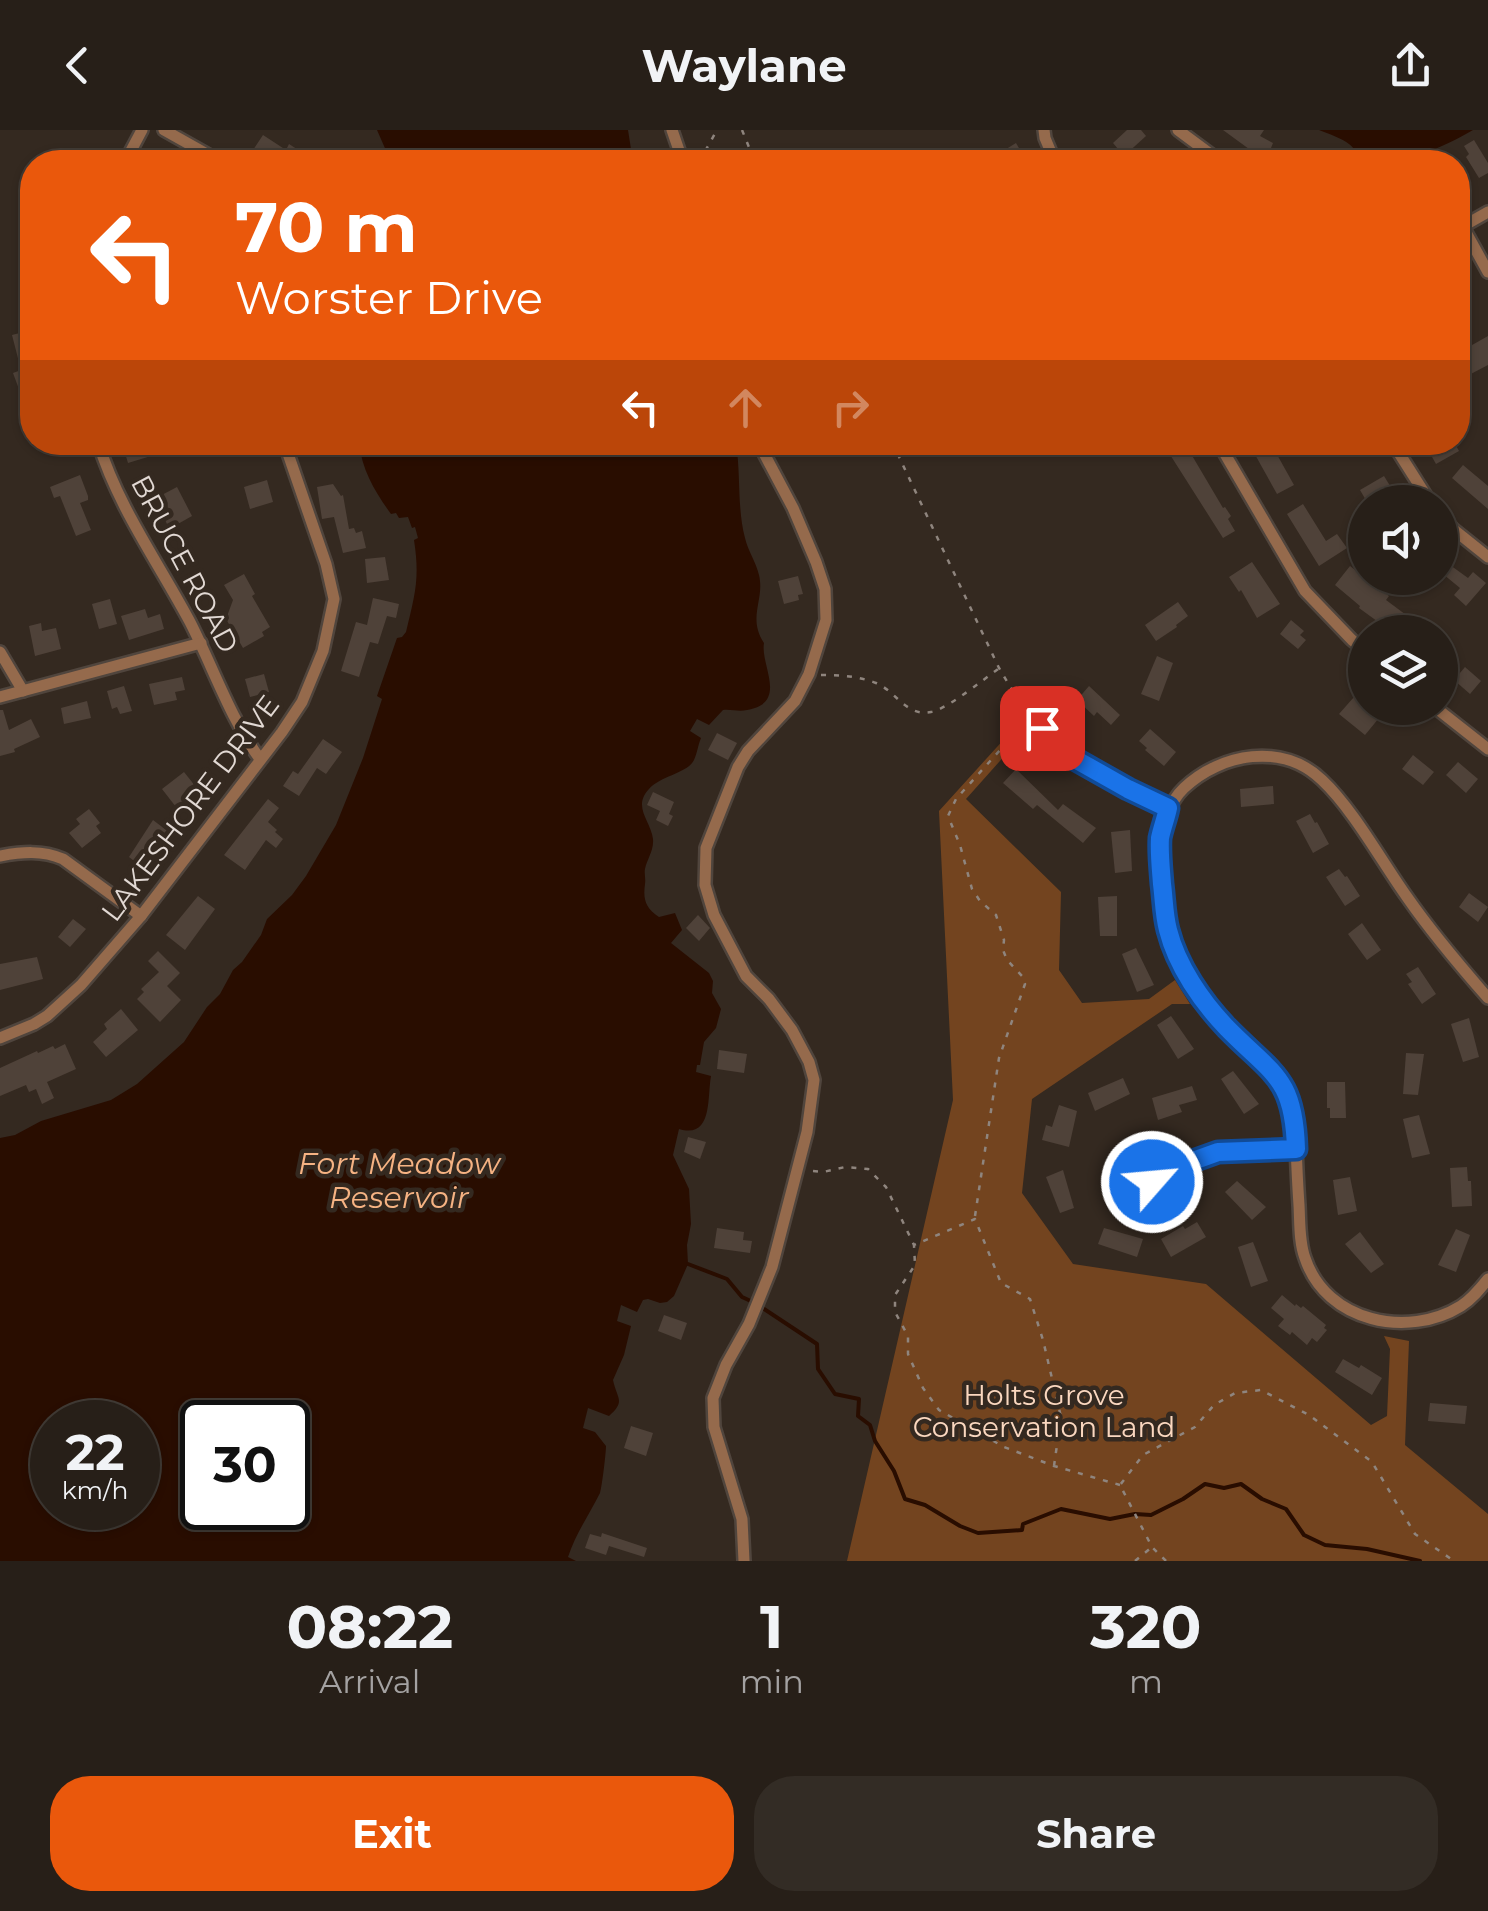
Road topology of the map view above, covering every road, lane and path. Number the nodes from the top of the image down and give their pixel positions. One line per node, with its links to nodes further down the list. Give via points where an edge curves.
1 (164, 130): 3 (street)
2 (1178, 130): 4 (street)
3 (200, 150)
4 (1204, 150)
5 (1470, 244): 6 (street)
6 (1488, 272)
7 (102, 455): 17 (street, BRUCE ROAD, via 127,513)
8 (288, 455): 26 (street, LAKESHORE DRIVE, via 334,599 323,652 302,702)
9 (765, 455): 20 (street, via 824,589 826,620)
10 (898, 455): 19 (path)
11 (1226, 455): 16 (street, via 1305,592)
12 (1400, 455): 13 (street)
13 (1419, 485)
14 (1458, 533): 15 (street)
15 (1488, 556)
16 (1348, 636)
17 (201, 643): 21 (street); 26 (street, BRUCE ROAD)
18 (0, 652): 21 (street)
19 (999, 668): 20 (path, via 935,712 917,713 872,681); 24 (path)
20 (809, 674): 33 (street, via 795,702 738,767 706,848 705,885 746,976 770,999 809,1062 814,1080)
21 (23, 691): 22 (street)
22 (0, 697)
23 (1458, 725): 25 (street)
24 (1042, 728): 27 (street, via 1073,758); 35 (path, via 1019,729 948,816 972,889 996,916 1007,960 1024,984 999,1058)
25 (1488, 749)
26 (260, 760): 29 (street, LAKESHORE DRIVE)
27 (1168, 808): 30 (street, via 1218,764 1256,756 1300,765 1343,804 1430,929); 32 (street, via 1160,838 1168,931 1209,1006 1285,1089)
28 (0, 856): 29 (street, via 52,854)
29 (141, 916): 31 (street, LAKESHORE DRIVE, via 47,1016)
30 (1488, 998)
31 (0, 1038)
32 (1296, 1149): 34 (street, via 1218,1152); 37 (street, via 1305,1258 1332,1300 1382,1322 1413,1323 1462,1305)
33 (796, 1170): 36 (path, via 868,1169 886,1187); 41 (street, via 772,1266 713,1398 714,1428 742,1519)
34 (1152, 1182)
35 (975, 1219): 36 (path); 38 (path, via 1001,1283 1030,1298 1061,1417)
36 (914, 1245): 38 (path, via 915,1265 895,1295 895,1312 923,1388 939,1410)
37 (1488, 1278)
38 (1054, 1466): 39 (path)
39 (1120, 1485): 40 (path); 44 (path, via 1143,1455 1195,1426 1214,1405 1260,1390 1309,1415 1372,1462 1415,1534)
40 (1152, 1547): 42 (path); 43 (path)
41 (744, 1561)
42 (1136, 1561)
43 (1166, 1561)
44 (1454, 1561)

